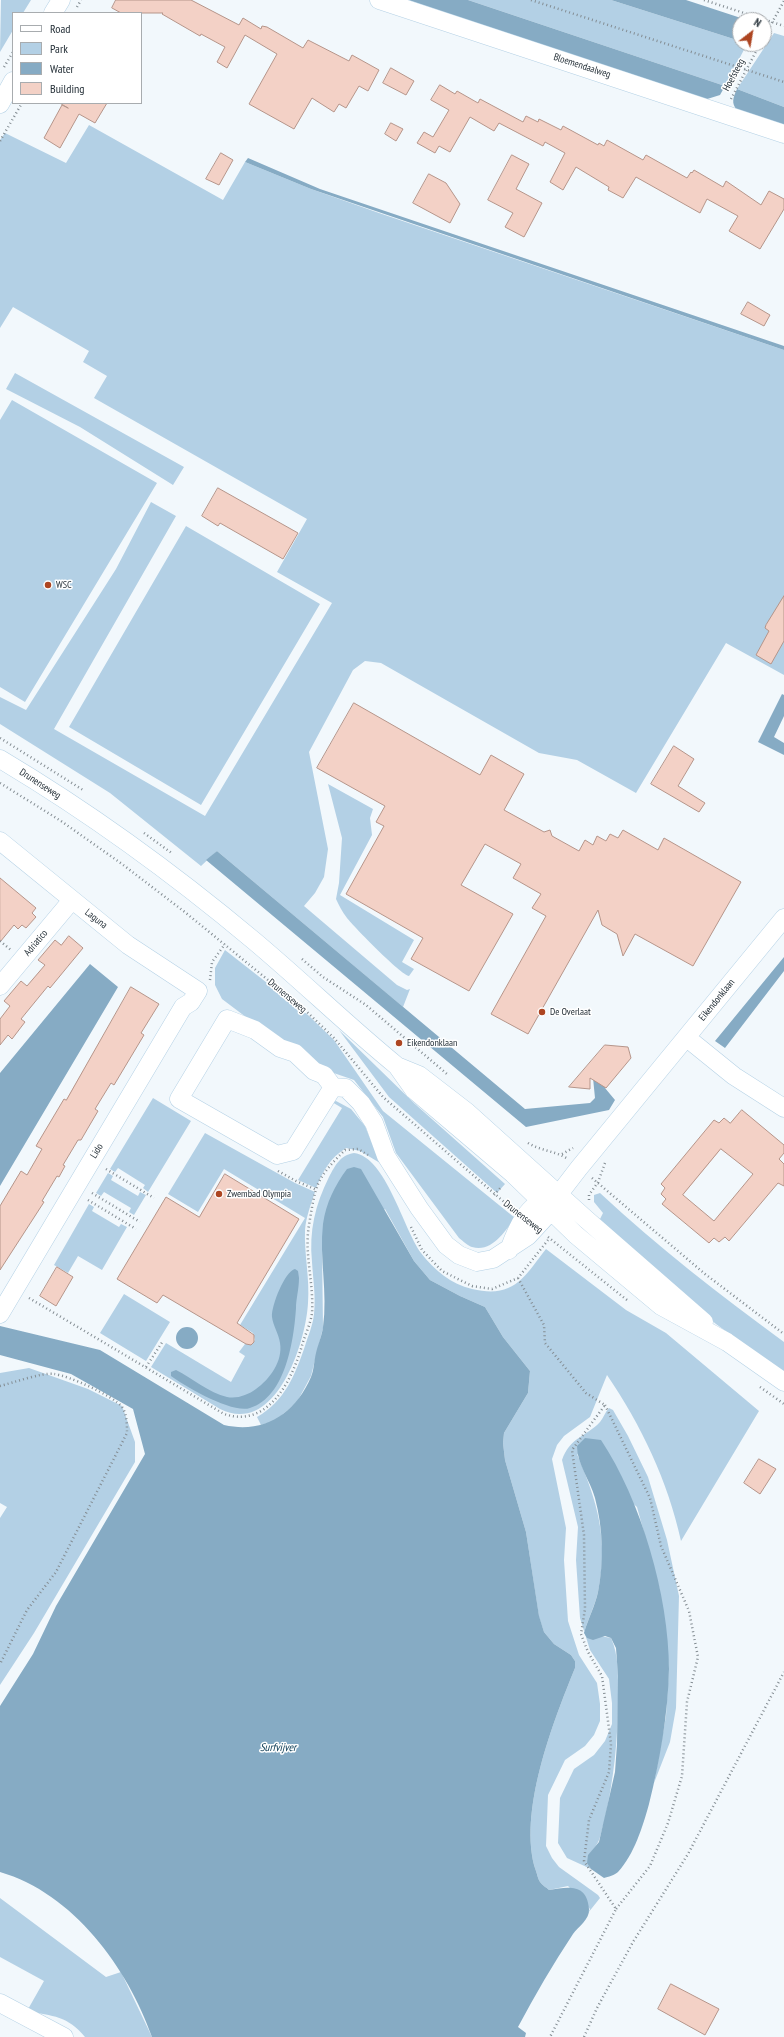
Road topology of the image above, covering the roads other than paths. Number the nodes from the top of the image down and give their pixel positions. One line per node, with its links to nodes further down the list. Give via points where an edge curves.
1 (61, 0): 3 (street)
2 (379, 0): 6 (street, Bloemendaalweg)
3 (54, 12)
4 (8, 75): 5 (street)
5 (0, 104)
6 (784, 134)
7 (0, 759): 14 (street, Drunenseweg, via 111,831 191,890 254,941)
8 (0, 840): 9 (street, Laguna)
9 (72, 900): 11 (street, Adriatico); 12 (street, Laguna, via 128,945)
10 (784, 918): 13 (street, Eikendonklaan)
11 (0, 986)
12 (198, 991): 19 (street, Lido, via 191,1002 183,1007)
13 (687, 1038): 16 (street, via 734,1076); 17 (street, Eikendonklaan)
14 (397, 1066): 17 (street, Drunenseweg, via 419,1075 467,1112); 18 (street, Drunenseweg, via 414,1090 513,1174)
15 (333, 1087): 15 (street, via 324,1075 314,1071 295,1053 280,1048 256,1030 228,1020 180,1099 277,1155 293,1152); 18 (street, via 346,1088 361,1103 374,1123 386,1156 419,1208 446,1244 459,1255 477,1262 493,1259 509,1250 518,1226 536,1228)
16 (784, 1108)
17 (559, 1194): 18 (street); 20 (street, Drunenseweg)
18 (545, 1206): 20 (street, Drunenseweg, via 661,1306)
19 (1, 1312)
20 (727, 1342): 21 (street, Drunenseweg)
21 (784, 1382)
22 (0, 2003): 23 (street)
23 (64, 2037)

